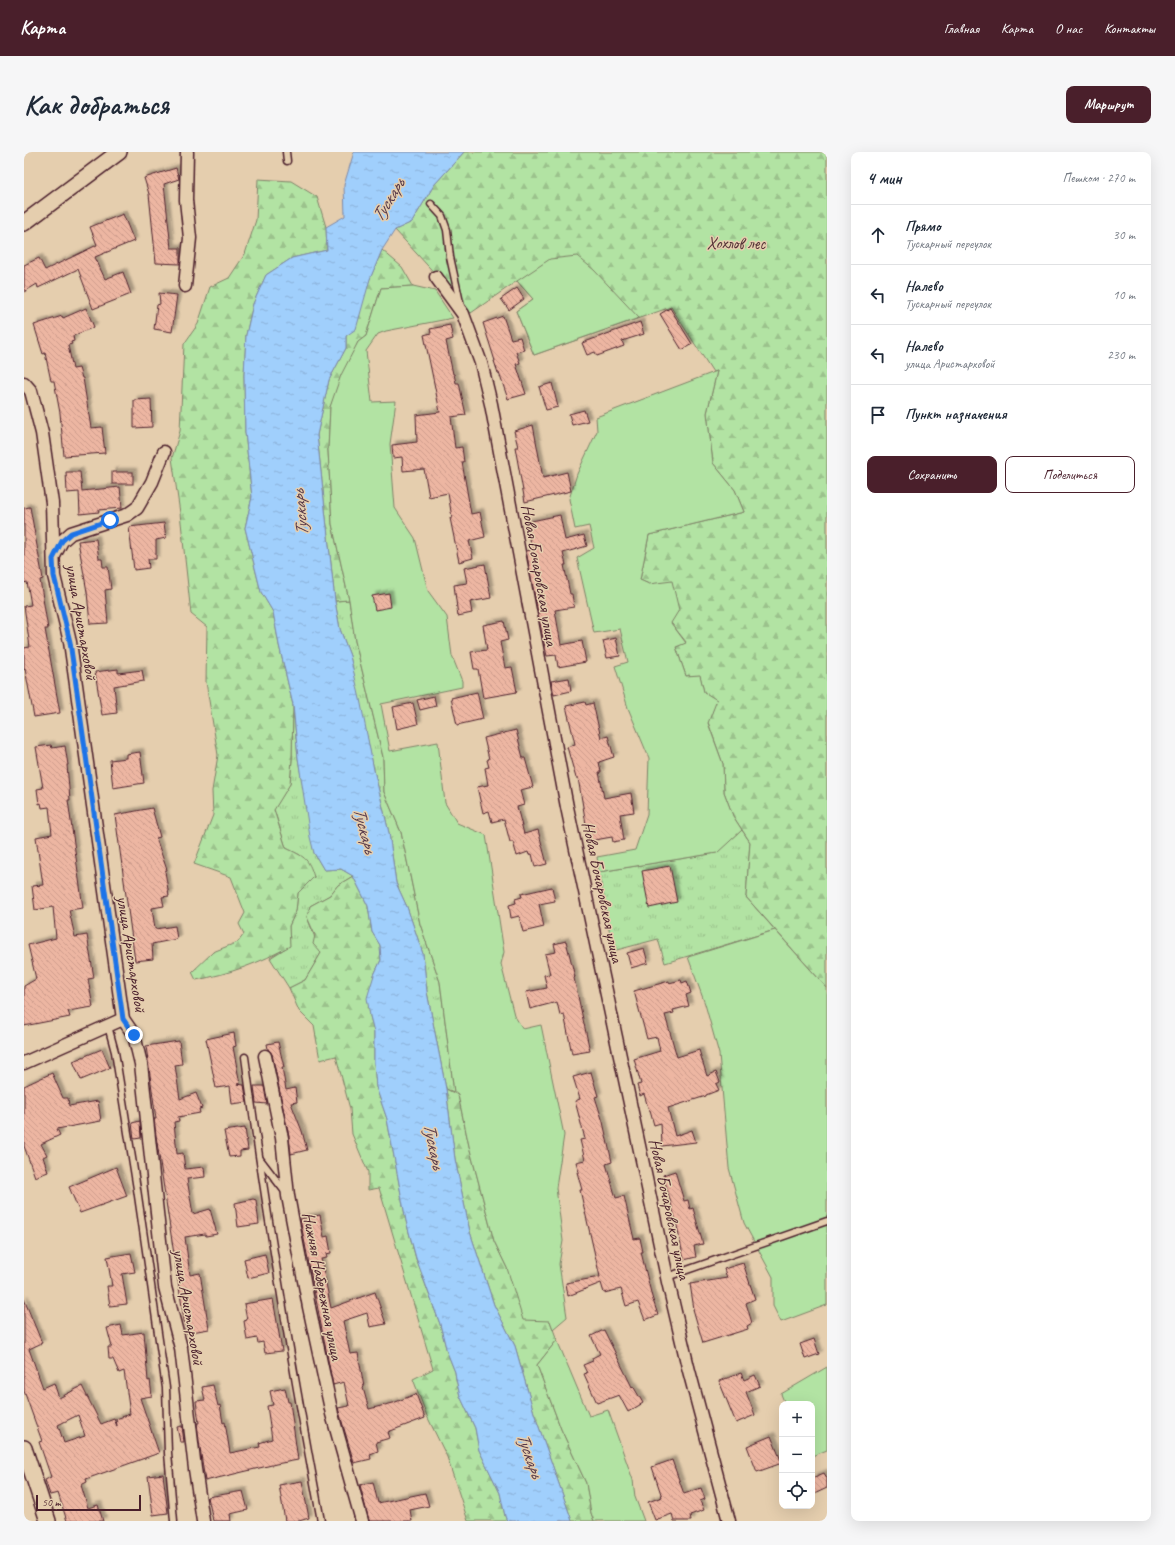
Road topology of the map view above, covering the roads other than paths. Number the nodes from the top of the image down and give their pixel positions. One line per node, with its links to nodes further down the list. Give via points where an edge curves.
1 (119, 152): 6 (street)
2 (187, 152): 8 (street, via 186,200 190,238)
3 (286, 152): 4 (lane)
4 (286, 162)
5 (431, 204): 9 (lane, via 442,216 447,230 450,257)
6 (24, 224)
7 (436, 277): 9 (street, Новая Бочаровская улица)
8 (185, 286)
9 (463, 314): 21 (street, Новая Бочаровская улица, via 481,363 491,404 566,799)
10 (28, 387): 12 (street, улица Аристарховой, via 42,433 50,495)
11 (164, 452): 12 (street, via 152,482 137,508 127,515 71,533 62,541)
12 (53, 559): 13 (street, улица Аристарховой, via 54,576 70,642)
13 (123, 1019): 14 (street); 25 (street, улица Аристарховой, via 134,1035 141,1064 165,1287 181,1348)
14 (108, 1026): 17 (street); 24 (lane, via 115,1052 137,1189 166,1388)
15 (265, 1056): 19 (street, Нижняя Набережная улица, via 282,1138)
16 (245, 1057): 18 (lane)
17 (24, 1062)
18 (258, 1158): 19 (lane); 26 (lane)
19 (288, 1196): 27 (street, Нижняя Набережная улица, via 332,1414)
20 (827, 1221): 21 (lane)
21 (667, 1277): 28 (street, Новая Бочаровская улица)
22 (24, 1448): 23 (street)
23 (48, 1521)
24 (174, 1521)
25 (203, 1521)
26 (320, 1521)
27 (362, 1521)
28 (729, 1521)

